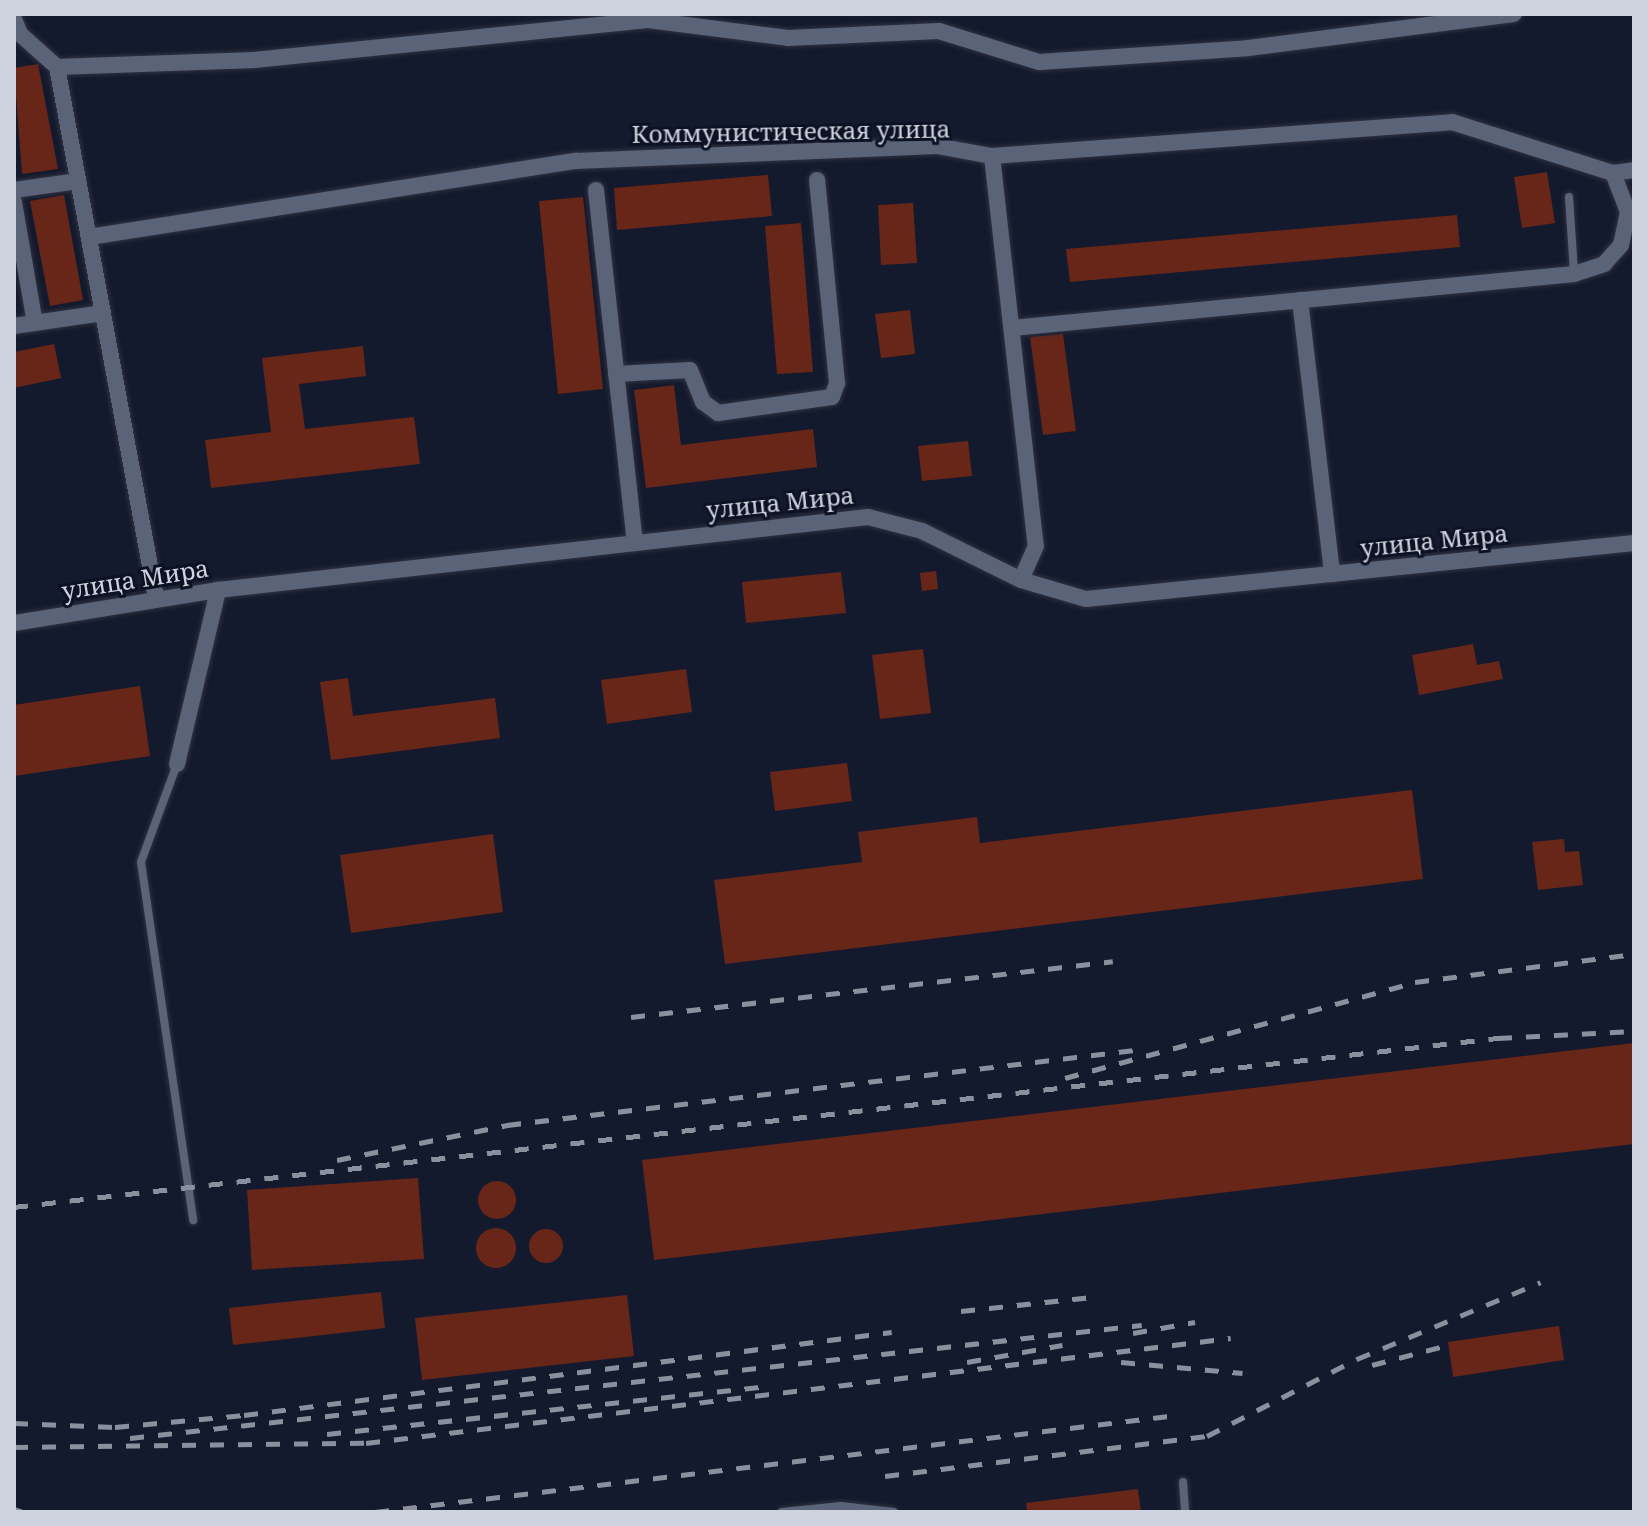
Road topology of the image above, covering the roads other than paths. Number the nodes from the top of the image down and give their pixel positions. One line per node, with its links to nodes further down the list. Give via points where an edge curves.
1 (1514, 14): 3 (street, via 1248,48 1039,62 939,31 788,38 648,20 254,60)
2 (16, 32): 3 (street)
3 (57, 67): 8 (street)
4 (992, 156): 6 (street, Коммунистическая улица, via 1452,122); 13 (street, Коммунистическая улица, via 937,146 576,161); 19 (street)
5 (1634, 170): 6 (street, Коммунистическая улица)
6 (1613, 173): 14 (street, via 1628,212 1621,245 1604,264)
7 (817, 180): 20 (street, via 837,383 832,397 718,413 703,402 690,370)
8 (78, 181): 9 (street); 13 (street)
9 (14, 190)
10 (596, 190): 20 (street)
11 (1569, 197): 14 (lane)
12 (14, 202): 17 (street)
13 (89, 237): 16 (street)
14 (1574, 274): 15 (street)
15 (1300, 300): 19 (street); 23 (street)
16 (103, 313): 17 (street); 26 (street)
17 (35, 323): 18 (street)
18 (14, 326)
19 (1012, 328): 24 (street, via 1036,546)
20 (616, 374): 21 (street)
21 (635, 541): 24 (street, улица Мира, via 868,517 922,531); 25 (street, улица Мира)
22 (1634, 543): 23 (street, улица Мира)
23 (1332, 574): 24 (street, улица Мира, via 1086,599)
24 (1021, 580)
25 (218, 590): 26 (street, улица Мира); 28 (street)
26 (156, 598): 27 (street, улица Мира)
27 (14, 623)
28 (177, 764): 29 (lane, via 141,862)
29 (193, 1220)
30 (1183, 1482): 34 (lane)
31 (841, 1509): 32 (lane); 33 (lane)
32 (782, 1512)
33 (894, 1512)
34 (1185, 1512)

